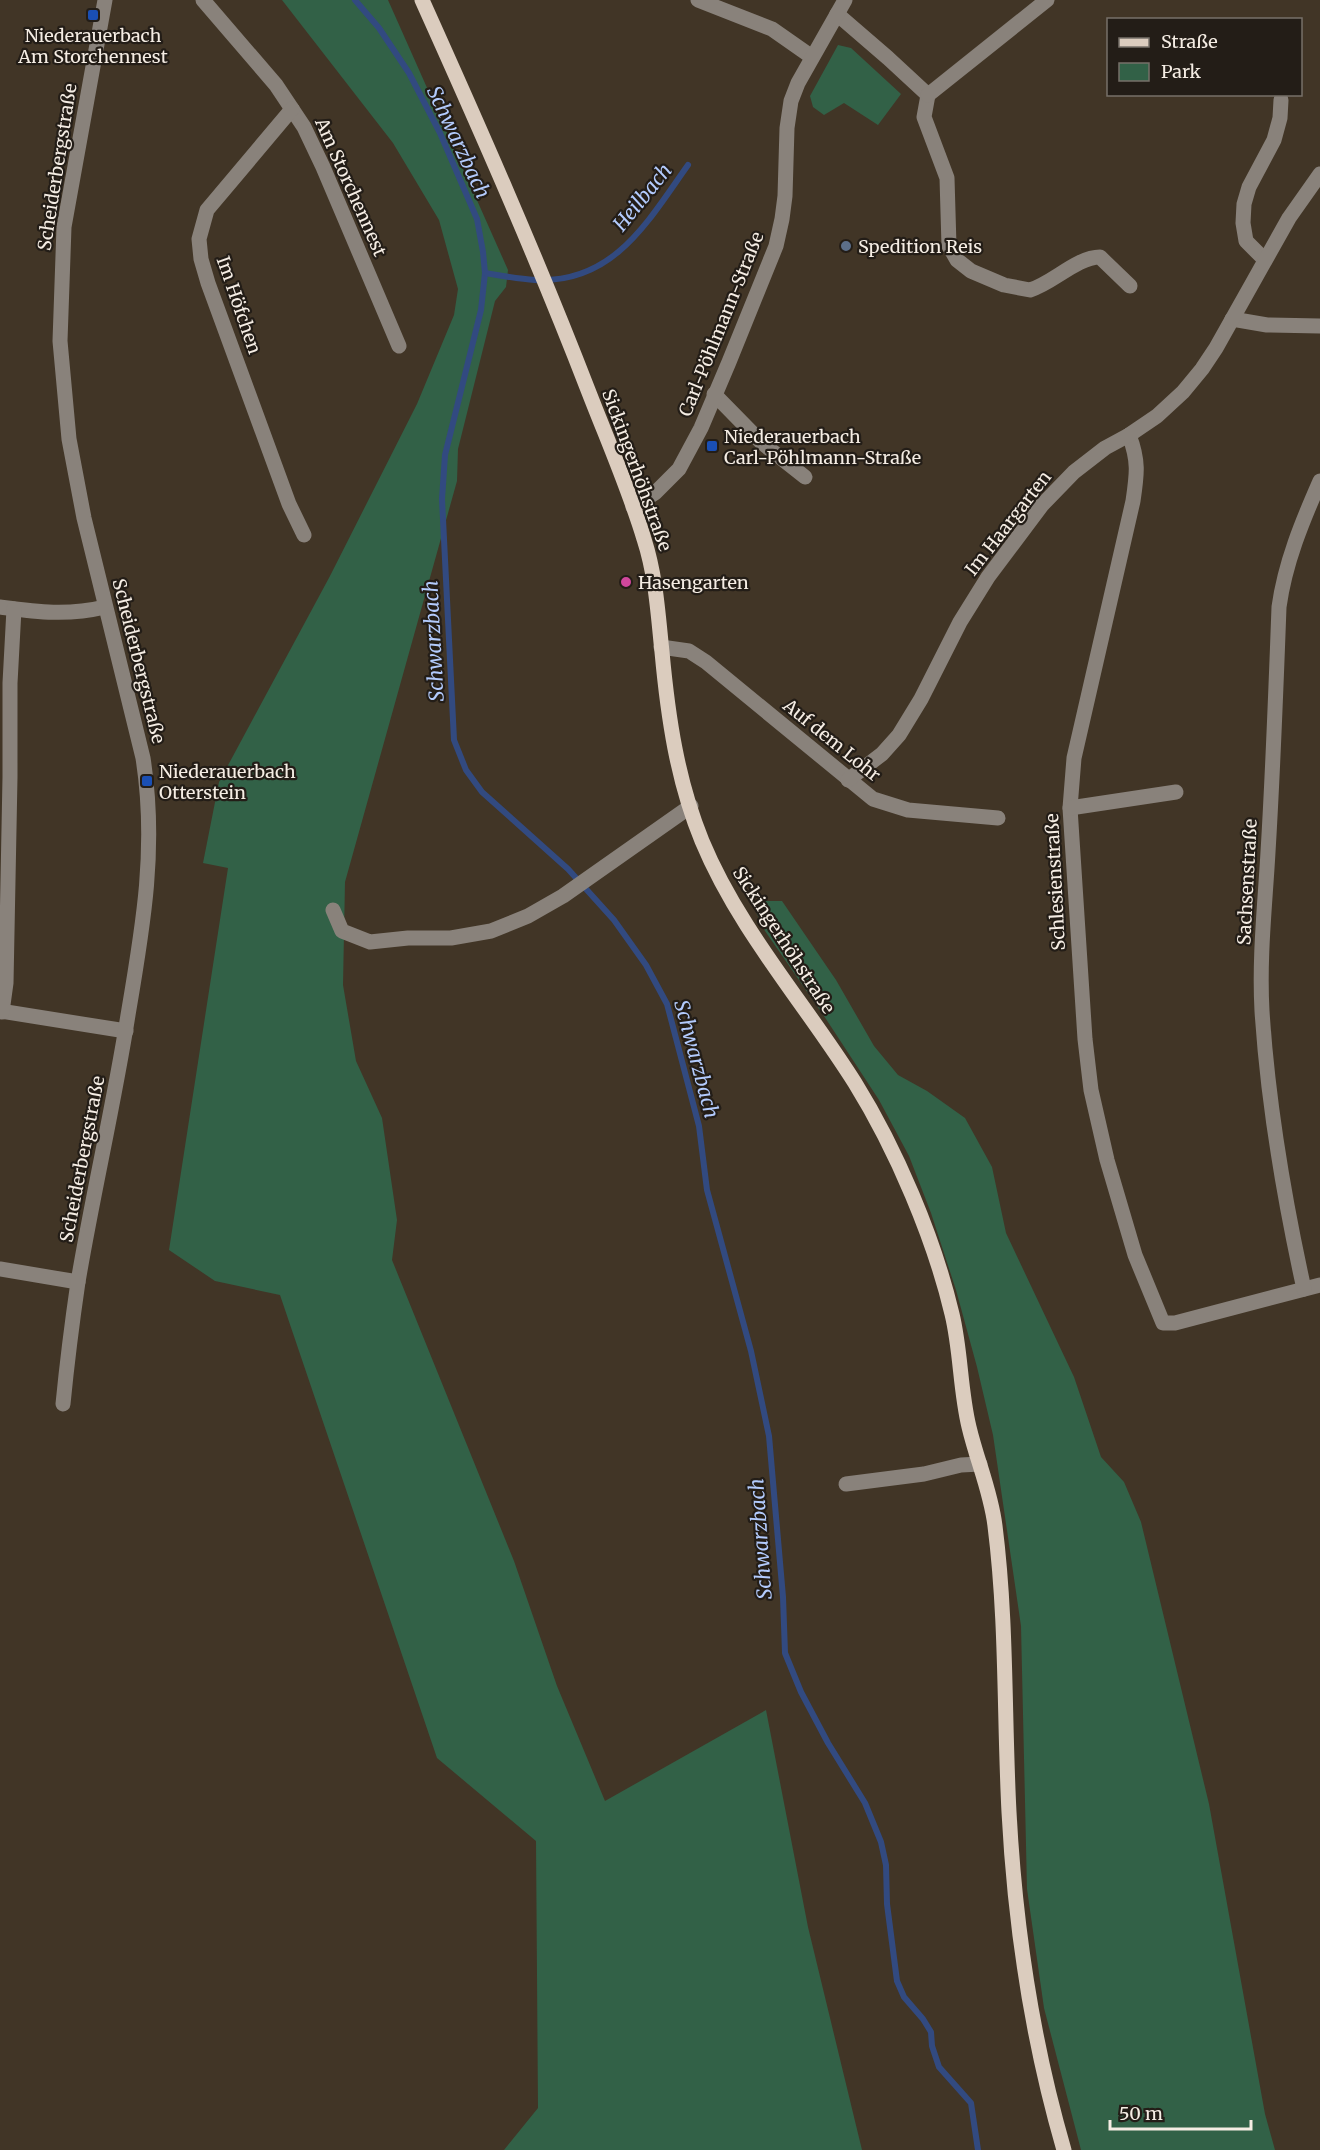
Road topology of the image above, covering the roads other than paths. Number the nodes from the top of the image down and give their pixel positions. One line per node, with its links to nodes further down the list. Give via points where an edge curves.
1 (105, 0): 24 (street, Scheiderbergstraße, via 64,227 60,341 69,439)
2 (203, 0): 11 (street, Am Storchennest)
3 (422, 0): 22 (main road, Sickingerhöhstraße, via 540,267)
4 (698, 0): 8 (street, via 772,29)
5 (845, 0): 7 (street, Carl-Pöhlmann-Straße)
6 (1047, 0): 9 (street)
7 (837, 14): 8 (street, Carl-Pöhlmann-Straße); 9 (street)
8 (812, 57): 18 (street, Carl-Pöhlmann-Straße, via 791,101 785,196 776,246)
9 (928, 95): 14 (street, via 924,117 947,178 949,246 957,260 971,271 1004,285 1030,290 1082,262 1101,257)
10 (1281, 100): 13 (street, via 1274,140 1248,188 1244,204 1246,241)
11 (292, 109): 17 (street, Am Storchennest, via 323,167); 23 (street, Im Höfchen, via 207,210 199,238 208,283)
12 (1320, 174): 13 (street, Im Haargarten, via 1288,218)
13 (1265, 260): 15 (street, Im Haargarten)
14 (1130, 286)
15 (1232, 319): 16 (street, via 1268,325); 19 (street, Im Haargarten, via 1183,392)
16 (1320, 326)
17 (399, 346)
18 (714, 394): 20 (street, via 761,442); 22 (street, Carl-Pöhlmann-Straße, via 679,469 655,493)
19 (1129, 435): 27 (street, Im Haargarten, via 1074,471 1042,505 960,622 899,735); 30 (street, Schlesienstraße, via 1137,454 1137,475 1074,758)
20 (805, 477)
21 (1320, 481): 38 (street, Sachsenstraße, via 1283,581 1263,936 1266,1061 1289,1218)
22 (633, 507): 26 (main road, Sickingerhöhstraße, via 652,568)
23 (304, 535)
24 (105, 607): 25 (street, via 52,614); 34 (street, Scheiderbergstraße, via 143,758 150,852)
25 (7, 608): 33 (street, via 10,777 6,983)
26 (661, 647): 27 (street, Auf dem Lohr, via 688,651 706,662); 29 (main road, Sickingerhöhstraße, via 675,753)
27 (848, 780): 31 (street, Auf dem Lohr, via 885,804)
28 (1176, 792): 30 (street)
29 (691, 806): 32 (street, via 563,896 491,931 451,938 370,942 342,931); 40 (main road, Sickingerhöhstraße, via 701,838 736,909 857,1086 903,1176 926,1232 954,1321 968,1423)
30 (1070, 808): 38 (street, Schlesienstraße, via 1091,1090 1136,1255 1163,1323)
31 (998, 818)
32 (333, 910)
33 (1, 1012): 34 (street)
34 (126, 1031): 36 (street, Scheiderbergstraße)
35 (0, 1269): 36 (street)
36 (78, 1282): 39 (street, Scheiderbergstraße)
37 (1320, 1285): 38 (street)
38 (1304, 1289)
39 (63, 1404)
40 (980, 1464): 41 (street); 42 (main road, Sickingerhöhstraße, via 995,1522 1001,1589 1009,1811 1018,1924 1035,2027)
41 (846, 1484)
42 (1064, 2150)

